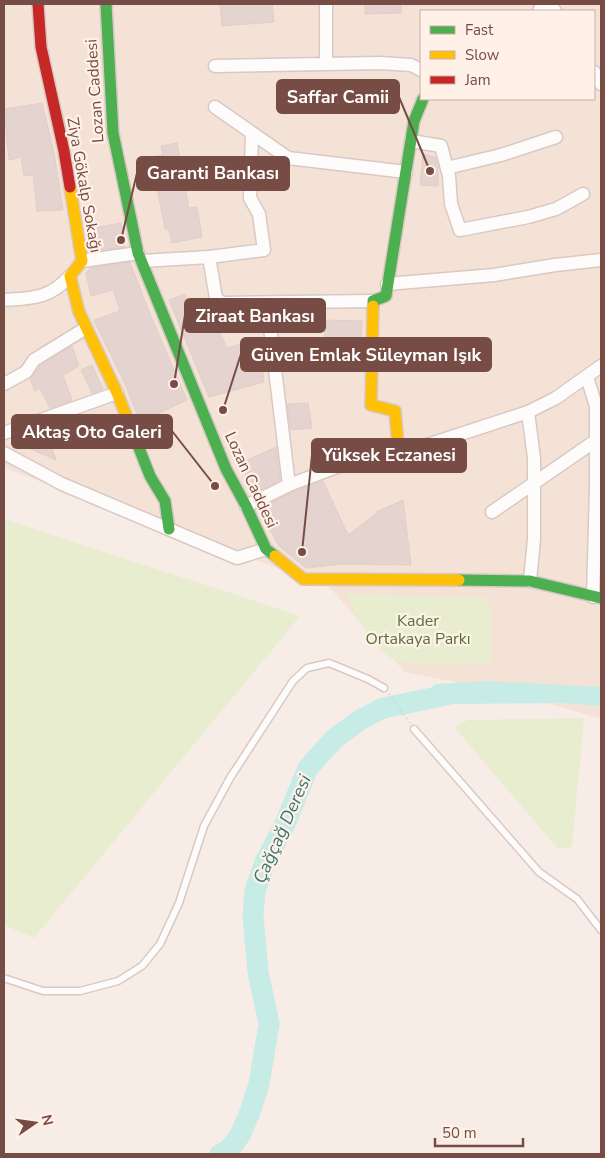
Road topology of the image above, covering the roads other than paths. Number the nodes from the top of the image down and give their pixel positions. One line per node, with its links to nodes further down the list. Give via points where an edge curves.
1 (38, 4): 18 (street, Ziya Gökalp Sokağı, via 41,47 64,151)
2 (106, 4): 15 (street, Lozan Caddesi, via 113,133)
3 (326, 4): 4 (street)
4 (326, 64): 5 (street); 6 (street, via 380,63 411,65)
5 (214, 66)
6 (420, 70)
7 (423, 100): 11 (street, via 414,120)
8 (215, 107): 9 (street)
9 (252, 134): 13 (street, via 288,158); 16 (street, via 250,198 258,214 264,250)
10 (556, 137): 12 (street)
11 (411, 141): 12 (street, via 441,146); 13 (street)
12 (447, 168): 14 (street, via 451,204 460,230 556,209)
13 (406, 172): 20 (street)
14 (583, 194)
15 (140, 257): 16 (street); 18 (street); 36 (street, Lozan Caddesi, via 226,469)
16 (208, 257): 23 (street, via 216,298 222,303)
17 (601, 260): 20 (street, via 494,275)
18 (82, 261): 19 (street, Ziya Gökalp Sokağı)
19 (70, 276): 21 (street, via 61,286 37,298); 24 (street)
20 (387, 284): 22 (street, via 386,296)
21 (4, 300)
22 (373, 301): 23 (street); 33 (street, via 370,405 394,411)
23 (267, 303): 34 (street)
24 (86, 328): 27 (street, via 34,360 26,372); 28 (street)
25 (601, 366): 26 (street)
26 (587, 377): 29 (street); 31 (street, via 596,406)
27 (4, 384)
28 (117, 393): 30 (street); 38 (street, via 150,476 165,501)
29 (528, 412): 33 (street); 35 (street)
30 (4, 433)
31 (598, 439): 35 (street); 41 (street)
32 (4, 453): 38 (street, via 62,484)
33 (399, 456): 34 (street, via 350,462)
34 (288, 485): 36 (street)
35 (534, 485): 37 (street); 40 (street)
36 (246, 506): 39 (street, Lozan Caddesi)
37 (492, 512)
38 (169, 529): 39 (street, via 238,558)
39 (266, 549): 40 (street, Lozan Caddesi, via 303,579)
40 (530, 580): 41 (street, Lozan Caddesi)
41 (597, 598)
42 (384, 688): 45 (lane, via 329,663 307,668 293,681 230,778 204,826 179,903 160,944 142,966 118,981 80,991 43,991)
43 (414, 729): 44 (lane, via 539,872 577,899)
44 (601, 930)
45 (4, 978)

